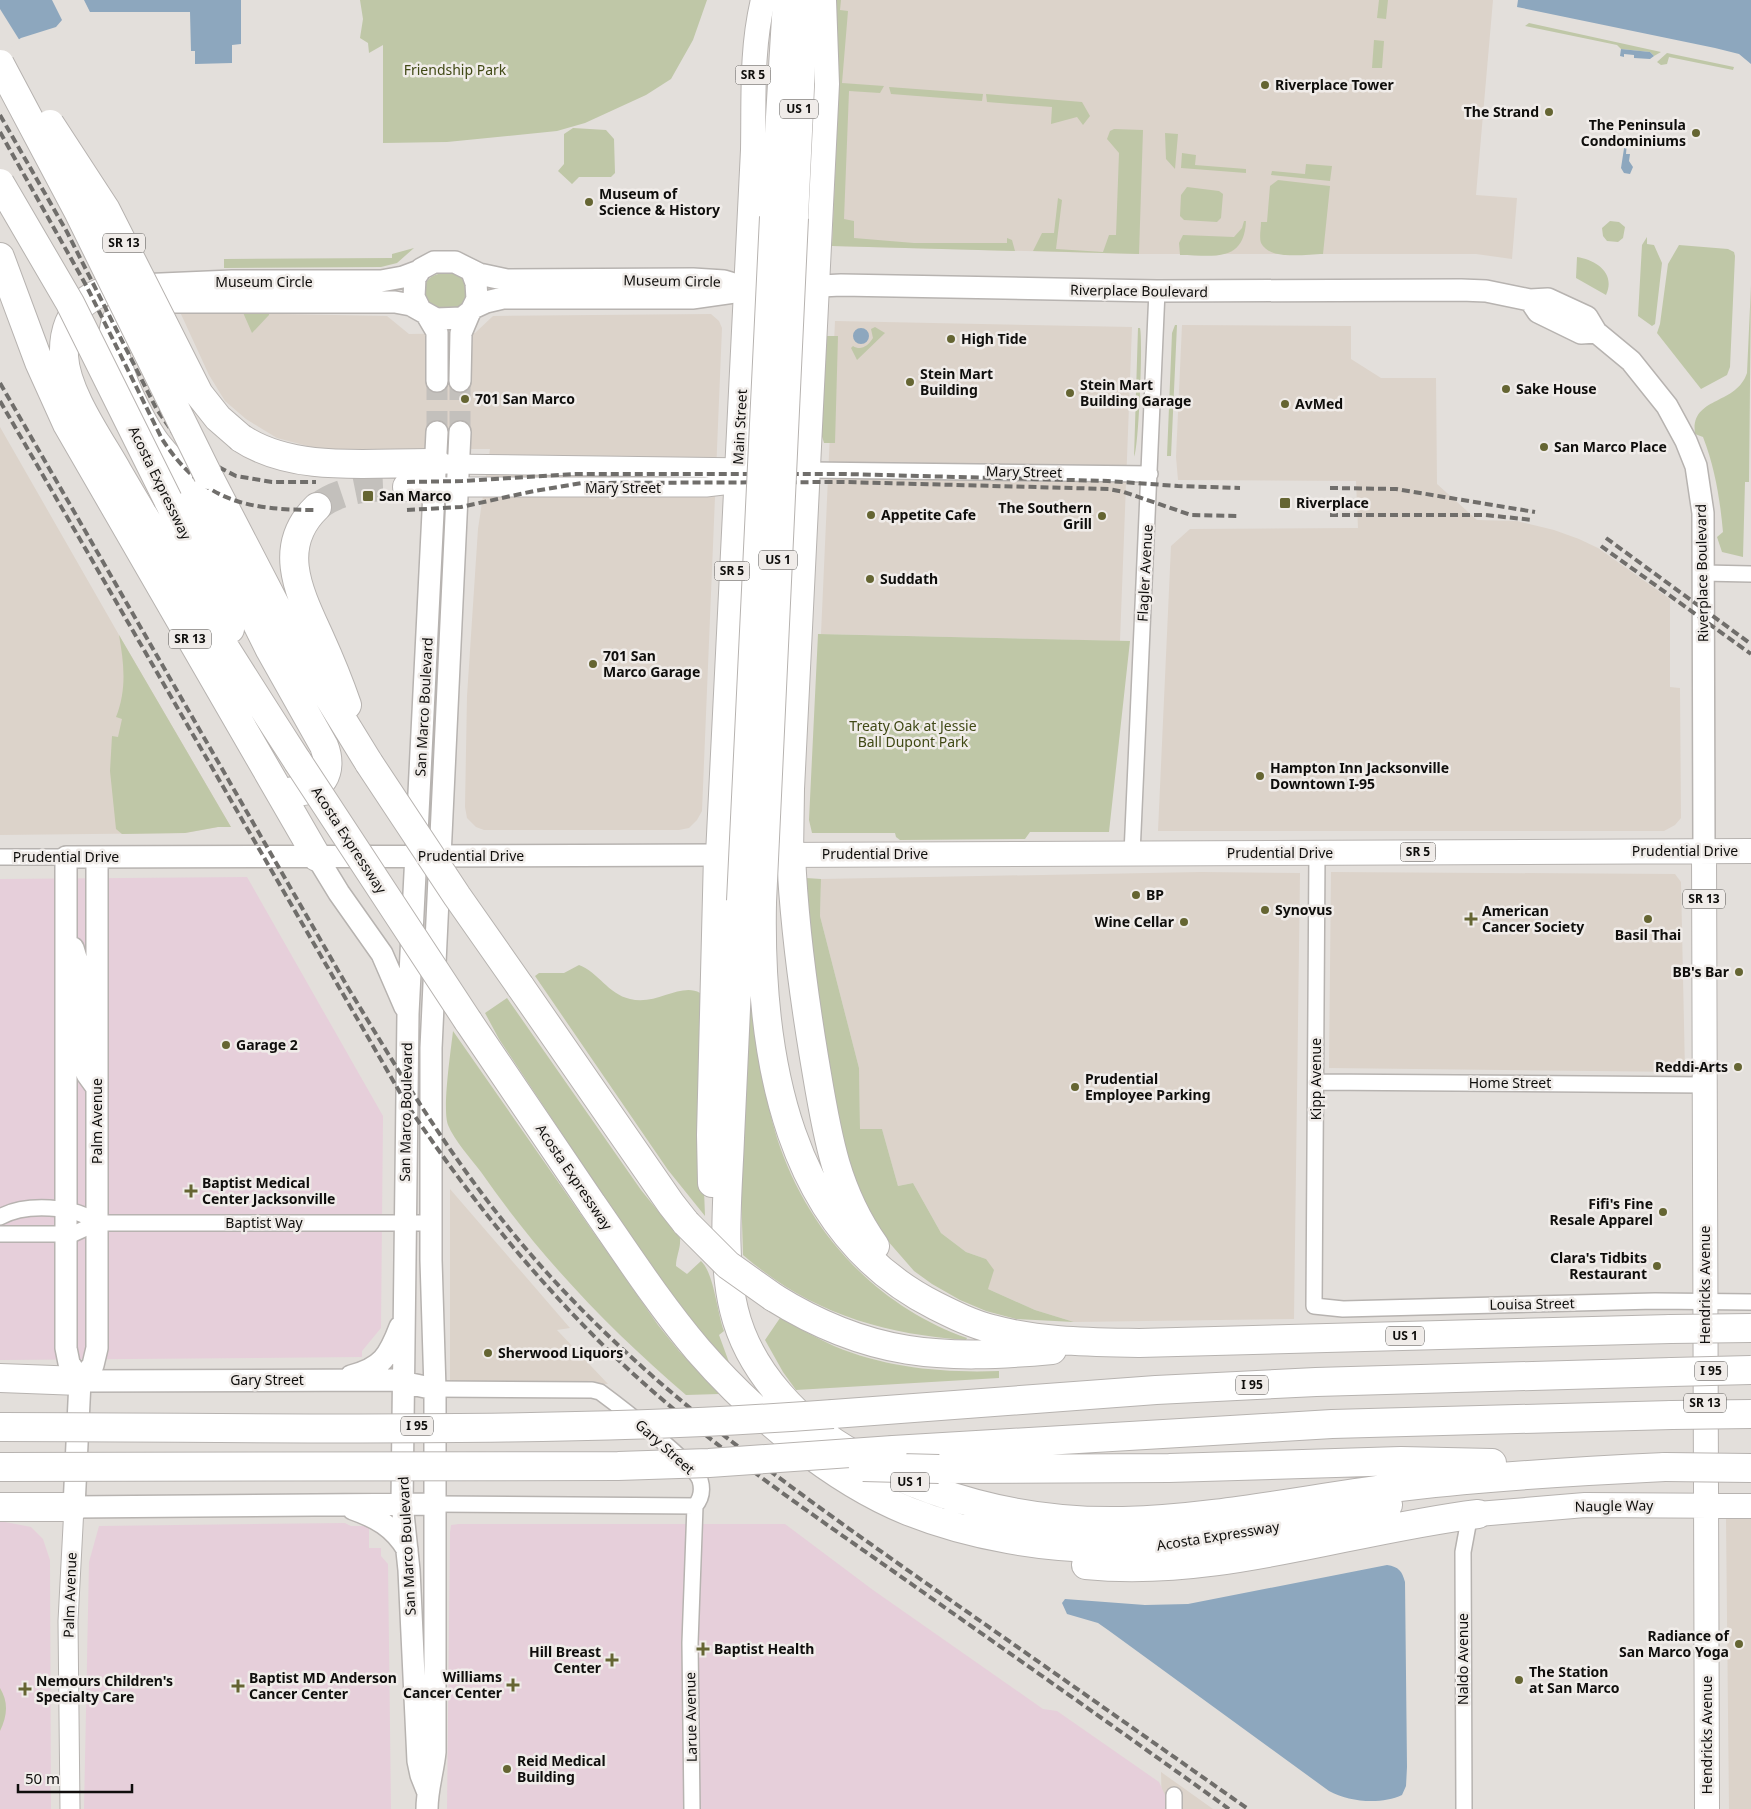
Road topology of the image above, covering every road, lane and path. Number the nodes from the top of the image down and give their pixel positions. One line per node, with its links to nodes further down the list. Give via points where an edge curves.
1 (763, 0): 13 (main road, Main Street / SR 5, via 752,80)
2 (787, 0): 7 (highway, US 1)
3 (817, 0): 7 (highway, US 1); 12 (main road, via 827,84)
4 (0, 51): 26 (highway, SR 13, bridge, via 102,202 199,394 218,418 241,438 275,456)
5 (0, 64): 36 (highway, bridge, via 79,213 294,641)
6 (0, 182): 35 (highway, Acosta Expressway, bridge, via 70,303 267,706)
7 (784, 218): 52 (highway, US 1, bridge)
8 (0, 257): 28 (highway, SR 13, via 52,393)
9 (419, 271): 10 (main road, Museum Circle, via 430,264 445,261 464,266); 11 (main road, Museum Circle, via 381,281); 19 (main road, via 414,292)
10 (472, 272): 13 (main road, Museum Circle, via 514,280 712,280); 18 (main road, via 477,289)
11 (305, 281): 14 (main road, Museum Circle); 17 (main road)
12 (816, 286): 13 (main road, Riverplace Boulevard); 15 (main road, Riverplace Boulevard); 24 (main road)
13 (747, 288): 18 (main road, Museum Circle, via 692,298 503,298 486,302); 27 (main road, Main Street / SR 5)
14 (198, 292): 16 (main road, Museum Circle); 17 (main road, Museum Circle)
15 (1157, 292): 25 (street, Flagler Avenue); 31 (main road, Riverplace Boulevard, via 1461,290 1530,300 1548,298 1587,317 1596,332 1631,361 1653,386 1689,448 1698,473 1703,513)
16 (142, 293): 28 (highway, via 109,288 86,301 69,325 64,345 65,362 73,388); 37 (highway, via 125,308 115,323 115,356 121,376 153,439 186,481 270,650 328,757 326,775 311,790 293,792)
17 (305, 302): 19 (main road, Museum Circle, via 395,302)
18 (471, 311): 19 (main road, Museum Circle, via 462,318 450,320); 21 (main road, via 460,333)
19 (424, 312): 20 (main road, via 437,332)
20 (437, 381)
21 (460, 381)
22 (437, 432): 26 (main road, San Marco Boulevard)
23 (460, 432): 26 (main road, San Marco Boulevard)
24 (809, 470): 25 (street, Mary Street); 27 (street, Mary Street); 34 (main road)
25 (1150, 474): 45 (street, Flagler Avenue)
26 (447, 476): 27 (street, Mary Street); 29 (highway); 47 (main road, San Marco Boulevard); 48 (main road, San Marco Boulevard, via 449,638)
27 (737, 476): 33 (main road, Main Street / SR 5)
28 (117, 483): 35 (highway); 37 (highway, SR 13)
29 (407, 487)
30 (317, 507): 36 (highway, via 298,536 294,553 295,579)
31 (1703, 573): 32 (street); 40 (main road, Riverplace Boulevard)
32 (1751, 574)
33 (728, 655): 34 (main road); 38 (main road, Main Street / SR 5)
34 (798, 657): 39 (main road)
35 (298, 762): 94 (highway, Acosta Expressway, bridge, via 468,1021 648,1284 709,1362 748,1402 795,1442 860,1486)
36 (369, 763): 72 (highway, bridge, via 446,880 671,1204 728,1265 800,1314 842,1333 888,1347 987,1356)
37 (272, 781): 46 (highway, SR 13)
38 (722, 786): 39 (main road, via 735,812 755,818 770,816 778,810); 43 (main road, Main Street / SR 5)
39 (792, 789): 44 (main road)
40 (1704, 851): 41 (main road, Prudential Drive / SR 5); 42 (main road, Prudential Drive / SR 5); 56 (main road, Hendricks Avenue / SR 13)
41 (1751, 851)
42 (1317, 853): 45 (main road, Prudential Drive / SR 5); 55 (street, Kipp Avenue)
43 (718, 854): 44 (main road, Prudential Drive / SR 5); 48 (main road, Prudential Drive); 68 (highway, via 711,1165 719,1248)
44 (791, 854): 45 (main road, Prudential Drive / SR 5); 69 (highway, via 800,973 826,1126 839,1179 854,1214 877,1248 908,1282)
45 (1132, 854)
46 (317, 856): 47 (main road, Prudential Drive); 50 (main road, Prudential Drive); 54 (main road, via 338,893 382,954)
47 (417, 856): 48 (main road, Prudential Drive); 54 (main road, San Marco Boulevard)
48 (440, 856): 62 (main road, San Marco Boulevard, via 431,1048)
49 (66, 857): 50 (main road, Prudential Drive); 51 (street, Prudential Drive); 53 (main road)
50 (97, 857): 57 (main road, Palm Avenue)
51 (0, 858)
52 (751, 902): 68 (highway, US 1, via 728,1197 729,1268); 69 (highway, US 1, via 763,969 767,1024 782,1100 804,1166 819,1196 858,1249 898,1284)
53 (66, 938): 57 (main road, via 75,952 80,971 82,1060 86,1074); 58 (main road)
54 (408, 1014): 61 (main road, San Marco Boulevard)
55 (1316, 1082): 56 (street, Home Street); 67 (street, Kipp Avenue)
56 (1704, 1085): 65 (main road, Hendricks Avenue / SR 13)
57 (98, 1088): 60 (main road, Palm Avenue)
58 (66, 1209): 59 (street, Baptist Way, via 26,1210); 60 (street, Baptist Way); 64 (main road)
59 (0, 1217)
60 (98, 1222): 61 (street, Baptist Way); 64 (street, Baptist Way, via 86,1230); 76 (main road, Palm Avenue, via 97,1354 90,1370)
61 (405, 1223): 62 (street, Baptist Way); 70 (main road, San Marco Boulevard)
62 (431, 1223): 78 (main road, San Marco Boulevard)
63 (0, 1234): 64 (street, Baptist Way)
64 (66, 1235): 76 (main road, via 66,1348 69,1363)
65 (1705, 1302): 66 (street, Louisa Street); 67 (street, Louisa Street, via 1343,1309); 89 (main road, Hendricks Avenue / SR 13)
66 (1751, 1302)
67 (1314, 1306)
68 (734, 1310): 85 (highway, US 1, via 743,1336 762,1370 789,1405 814,1429 846,1450 906,1480 991,1508 1080,1521 1152,1520 1404,1486)
69 (944, 1310): 72 (highway, US 1, via 974,1324 1023,1336)
70 (405, 1315): 75 (main road, via 382,1362 364,1372); 77 (main road, San Marco Boulevard)
71 (1751, 1328): 72 (highway, US 1, bridge)
72 (1139, 1343)
73 (1751, 1370): 80 (highway, I 95, bridge, via 1316,1382 1138,1391 713,1422 621,1425)
74 (0, 1378): 76 (highway)
75 (331, 1380): 76 (main road, Gary Street); 77 (main road, Gary Street)
76 (80, 1381): 93 (main road, Palm Avenue)
77 (403, 1382): 78 (main road, Gary Street); 86 (main road, San Marco Boulevard)
78 (435, 1390): 87 (main road, San Marco Boulevard); 90 (street, Gary Street, via 600,1392 691,1466 701,1485 700,1499)
79 (1751, 1414): 81 (highway, bridge, via 1332,1424)
80 (0, 1427)
81 (709, 1463): 82 (highway, bridge, via 590,1467); 83 (highway, bridge, via 939,1469 1169,1468 1401,1461)
82 (0, 1467)
83 (1665, 1468): 84 (highway, US 1, bridge); 85 (highway, US 1)
84 (1751, 1468)
85 (1567, 1472): 94 (highway, Acosta Expressway, via 1212,1540 1152,1547 1095,1548 1031,1542 972,1530)
86 (402, 1504): 87 (main road); 88 (main road); 96 (main road, San Marco Boulevard)
87 (436, 1504): 90 (street); 97 (main road, San Marco Boulevard, via 436,1752)
88 (336, 1505): 93 (main road); 96 (main road, via 382,1521 395,1532)
89 (1706, 1505): 91 (main road, Naugle Way); 95 (main road, Naugle Way, via 1570,1506); 101 (main road, Hendricks Avenue / SR 13)
90 (695, 1506): 99 (street, Larue Avenue, via 690,1644)
91 (1751, 1506)
92 (0, 1507): 93 (highway)
93 (74, 1508): 98 (street, Palm Avenue, via 68,1621)
94 (907, 1510): 95 (highway, via 983,1543 1029,1556 1088,1565 1141,1568 1214,1562 1414,1523)
95 (1478, 1514): 100 (street, Naldo Avenue, via 1468,1526 1463,1552)
96 (407, 1550): 97 (main road, San Marco Boulevard, via 418,1760)
97 (427, 1799)
98 (70, 1809)
99 (692, 1809)
100 (1464, 1809)
101 (1707, 1809)

